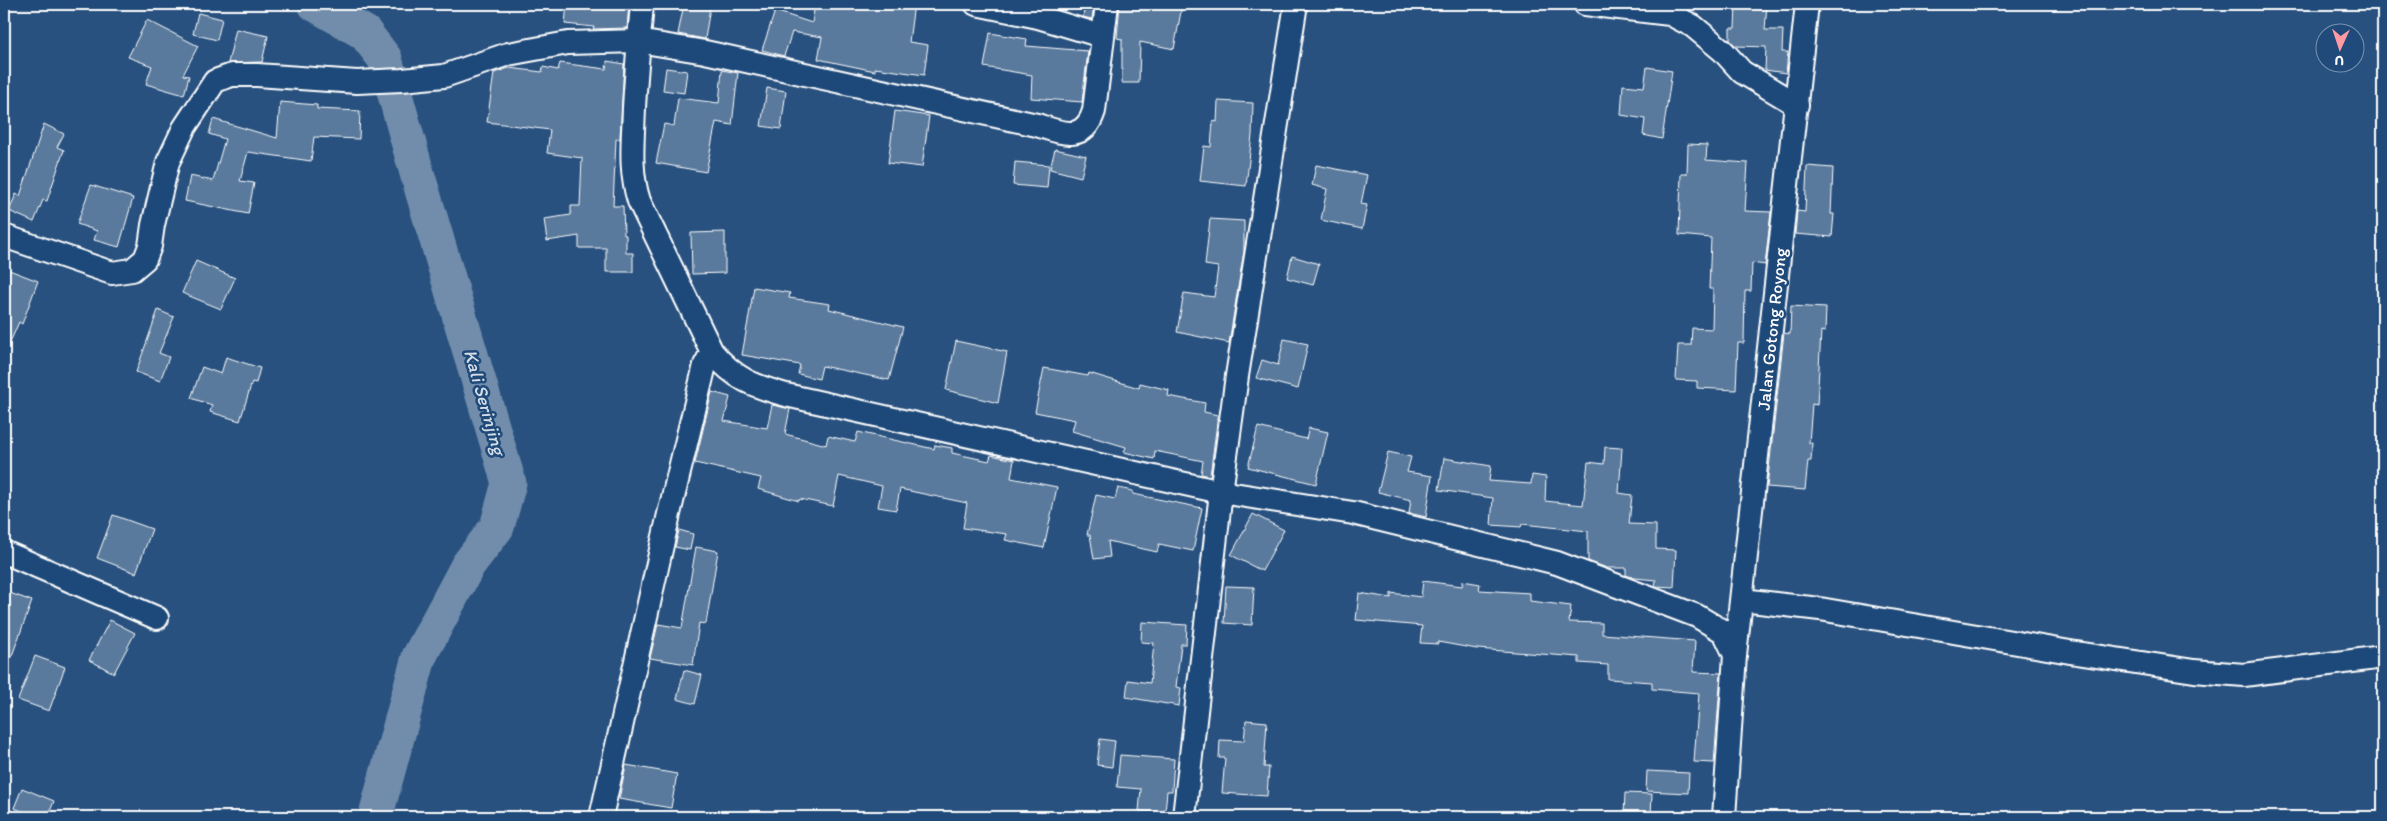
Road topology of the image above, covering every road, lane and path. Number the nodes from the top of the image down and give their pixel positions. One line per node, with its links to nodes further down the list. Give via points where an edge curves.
1 (642, 4): 8 (street)
2 (976, 4): 7 (street, via 1038,17)
3 (1107, 4): 7 (street)
4 (1296, 4): 12 (street, via 1256,244)
5 (1586, 4): 9 (street, via 1670,14 1693,26 1742,72)
6 (1807, 4): 9 (street, Jalan Gotong Royong)
7 (1102, 36): 8 (street, via 1094,111 1089,125 1080,132 1066,134 704,52)
8 (638, 41): 10 (street, via 568,42 508,54 444,76 402,80 357,82 232,75 215,81 184,128 168,162 150,246 145,259 132,270 112,273); 11 (street, via 631,164 633,183)
9 (1797, 105): 14 (street, Jalan Gotong Royong)
10 (4, 236)
11 (712, 352): 12 (street, via 727,370 761,388); 18 (street, via 705,365 669,514)
12 (1221, 492): 16 (street, via 1353,513 1557,563 1697,616 1724,632); 19 (street)
13 (4, 552): 15 (street)
14 (1742, 600): 16 (street, Jalan Gotong Royong); 17 (street, via 1820,609 2070,652 2244,675)
15 (157, 618)
16 (1736, 654): 20 (street, Jalan Gotong Royong)
17 (2383, 657)
18 (601, 817)
19 (1184, 817)
20 (1724, 817)

